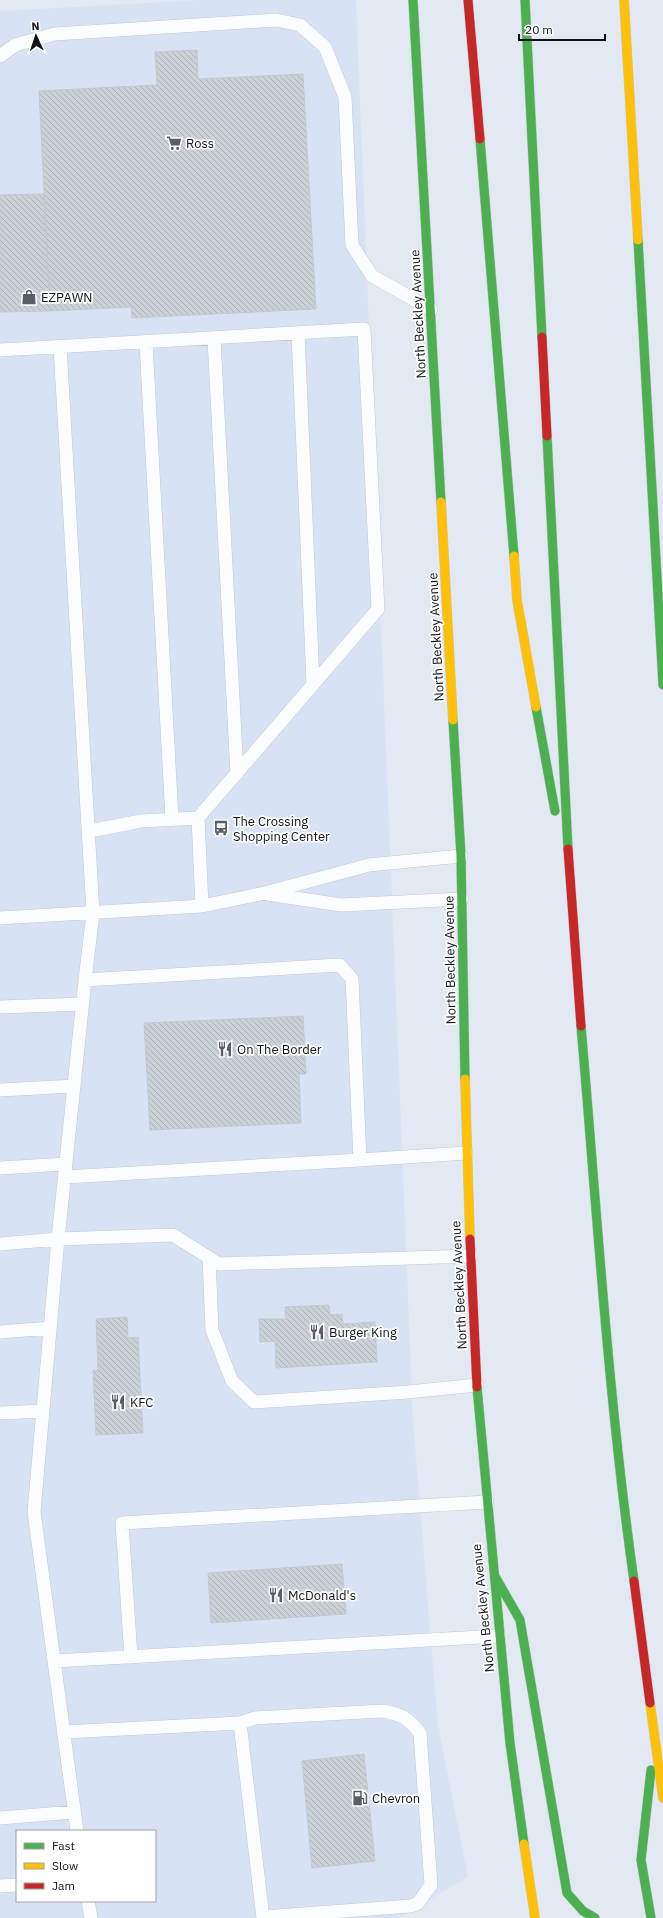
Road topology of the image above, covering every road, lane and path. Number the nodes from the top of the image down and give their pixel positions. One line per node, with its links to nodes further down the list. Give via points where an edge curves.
1 (413, 0): 6 (main road, North Beckley Avenue)
2 (468, 0): 21 (main road, via 517,600)
3 (525, 0): 21 (main road)
4 (624, 0): 13 (main road)
5 (0, 56): 6 (lane, via 16,45 55,34 276,20 300,24 325,47 345,97 352,245 372,276)
6 (431, 309): 18 (main road, North Beckley Avenue)
7 (298, 333): 8 (lane); 12 (lane); 12 (lane, via 364,330 378,609)
8 (214, 339): 9 (lane); 14 (lane)
9 (146, 343): 10 (lane); 15 (lane)
10 (60, 347): 11 (lane); 17 (lane)
11 (0, 350)
12 (313, 684): 14 (lane)
13 (663, 685)
14 (237, 774): 16 (lane)
15 (172, 818): 16 (lane); 17 (lane)
16 (198, 818): 22 (lane)
17 (90, 831): 23 (lane)
18 (461, 856): 19 (lane, via 369,865); 20 (main road, North Beckley Avenue)
19 (265, 893): 20 (lane, via 340,905); 22 (lane)
20 (462, 899): 30 (main road, North Beckley Avenue)
21 (571, 904): 50 (main road, via 612,1390 625,1520)
22 (202, 906): 23 (lane)
23 (93, 914): 24 (lane); 25 (lane)
24 (0, 918)
25 (85, 980): 26 (lane); 31 (lane, via 340,965 352,979)
26 (82, 1004): 27 (lane); 28 (lane)
27 (0, 1007)
28 (74, 1086): 29 (lane); 33 (lane)
29 (0, 1090)
30 (466, 1153): 31 (lane); 36 (main road, North Beckley Avenue)
31 (360, 1160): 33 (lane)
32 (0, 1168): 33 (lane)
33 (65, 1170): 34 (lane)
34 (58, 1239): 35 (lane); 37 (lane, via 173,1235); 38 (lane)
35 (0, 1244)
36 (471, 1256): 37 (lane, via 219,1264); 40 (main road, North Beckley Avenue)
37 (209, 1258): 40 (lane, via 212,1330 232,1381 254,1402)
38 (50, 1328): 39 (lane); 41 (lane)
39 (0, 1332)
40 (477, 1385): 43 (main road, North Beckley Avenue)
41 (43, 1411): 42 (lane); 47 (lane, via 34,1512)
42 (0, 1413)
43 (487, 1502): 44 (main road, North Beckley Avenue); 46 (lane, via 122,1523)
44 (492, 1570): 45 (main road, North Beckley Avenue); 61 (main road, via 520,1620 567,1893 583,1911)
45 (499, 1636): 46 (lane); 60 (main road, North Beckley Avenue, via 510,1743)
46 (131, 1657): 47 (lane)
47 (54, 1661): 49 (lane)
48 (240, 1723): 49 (lane); 58 (lane); 58 (lane, via 255,1718 382,1711 410,1721 420,1733 431,1885 418,1903 411,1906)
49 (64, 1732): 52 (lane)
50 (654, 1739): 51 (main road); 62 (main road, via 641,1860)
51 (663, 1798)
52 (74, 1812): 53 (lane); 54 (lane)
53 (0, 1818)
54 (77, 1830)
55 (16, 1885): 56 (lane)
56 (0, 1886)
57 (88, 1902): 59 (lane)
58 (263, 1917)
59 (91, 1918)
60 (535, 1918)
61 (595, 1918)
62 (651, 1918)

